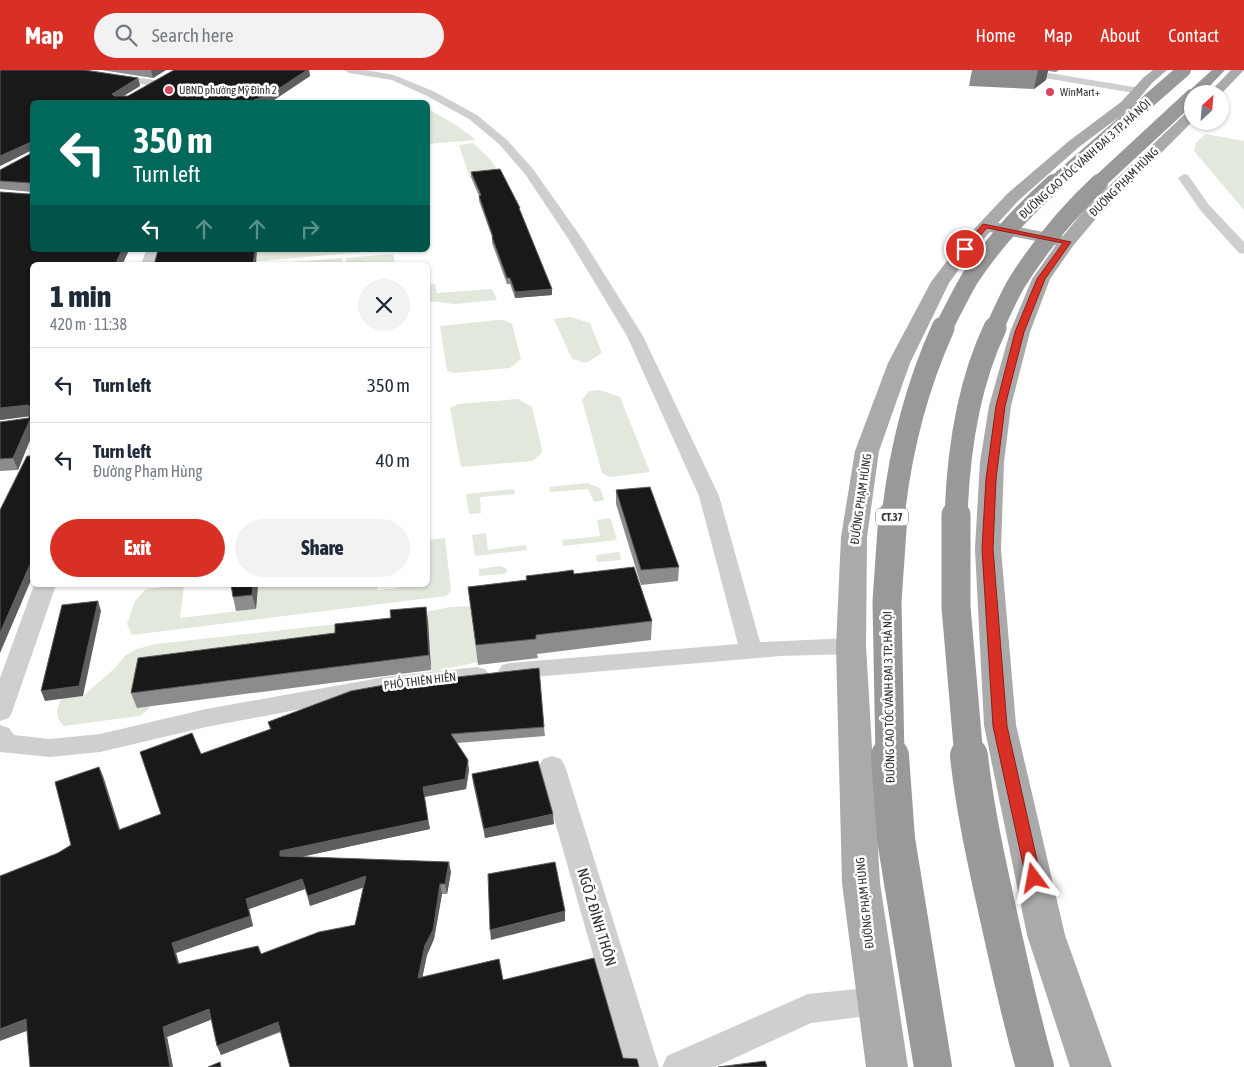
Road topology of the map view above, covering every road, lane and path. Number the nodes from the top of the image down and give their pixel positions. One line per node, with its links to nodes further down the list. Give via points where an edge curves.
1 (71, 70): 8 (street)
2 (349, 70): 20 (street, via 394,78 473,117 503,142 529,172 576,240 635,336 709,496)
3 (1014, 70): 11 (street)
4 (1161, 70): 11 (main road, ĐƯỜNG PHẠM HÙNG)
5 (1184, 70): 28 (highway, ĐƯỜNG CAO TỐC VÀNH ĐAI 3 TP. HÀ NỘI / CT.37, bridge, via 1029,207 971,277 944,325 920,383 901,452 889,535 886,653 892,796 923,1020)
6 (1220, 70): 9 (highway, ĐƯỜNG CAO TỐC VÀNH ĐAI 3 TP. HÀ NỘI)
7 (1238, 70): 10 (main road)
8 (154, 83)
9 (1204, 85)
10 (1223, 85)
11 (1140, 91): 15 (main road, ĐƯỜNG PHẠM HÙNG, via 1049,165)
12 (1184, 104): 29 (highway, ĐƯỜNG CAO TỐC VÀNH ĐAI 3 TP. HÀ NỘI, bridge, via 1068,215 1016,285 992,334 973,392 959,462 954,554 959,660 976,811 1022,1024)
13 (1184, 123): 16 (main road, ĐƯỜNG PHẠM HÙNG, via 1092,212)
14 (1184, 178): 17 (street, via 1205,208)
15 (986, 226): 16 (main road); 19 (main road, ĐƯỜNG PHẠM HÙNG, via 940,282 899,363 867,451 854,537)
16 (1067, 242): 30 (main road, ĐƯỜNG PHẠM HÙNG, via 1041,279 1020,332 1000,406 992,462 988,549 1000,726 1046,935)
17 (1244, 250)
18 (44, 587): 21 (street)
19 (851, 646): 20 (street, PHỐ THIÊN HIỀN); 24 (main road, ĐƯỜNG PHẠM HÙNG, via 861,883)
20 (751, 652): 22 (street, PHỐ THIÊN HIỀN, via 546,667 385,685 87,744 50,748 6,744)
21 (0, 712)
22 (0, 734)
23 (552, 766): 25 (street, NGÕ 2 ĐÌNH THÔN)
24 (876, 1002): 26 (street, via 808,1009); 27 (main road, ĐƯỜNG PHẠM HÙNG)
25 (642, 1067)
26 (679, 1067)
27 (887, 1067)
28 (933, 1067)
29 (1035, 1067)
30 (1090, 1067)

